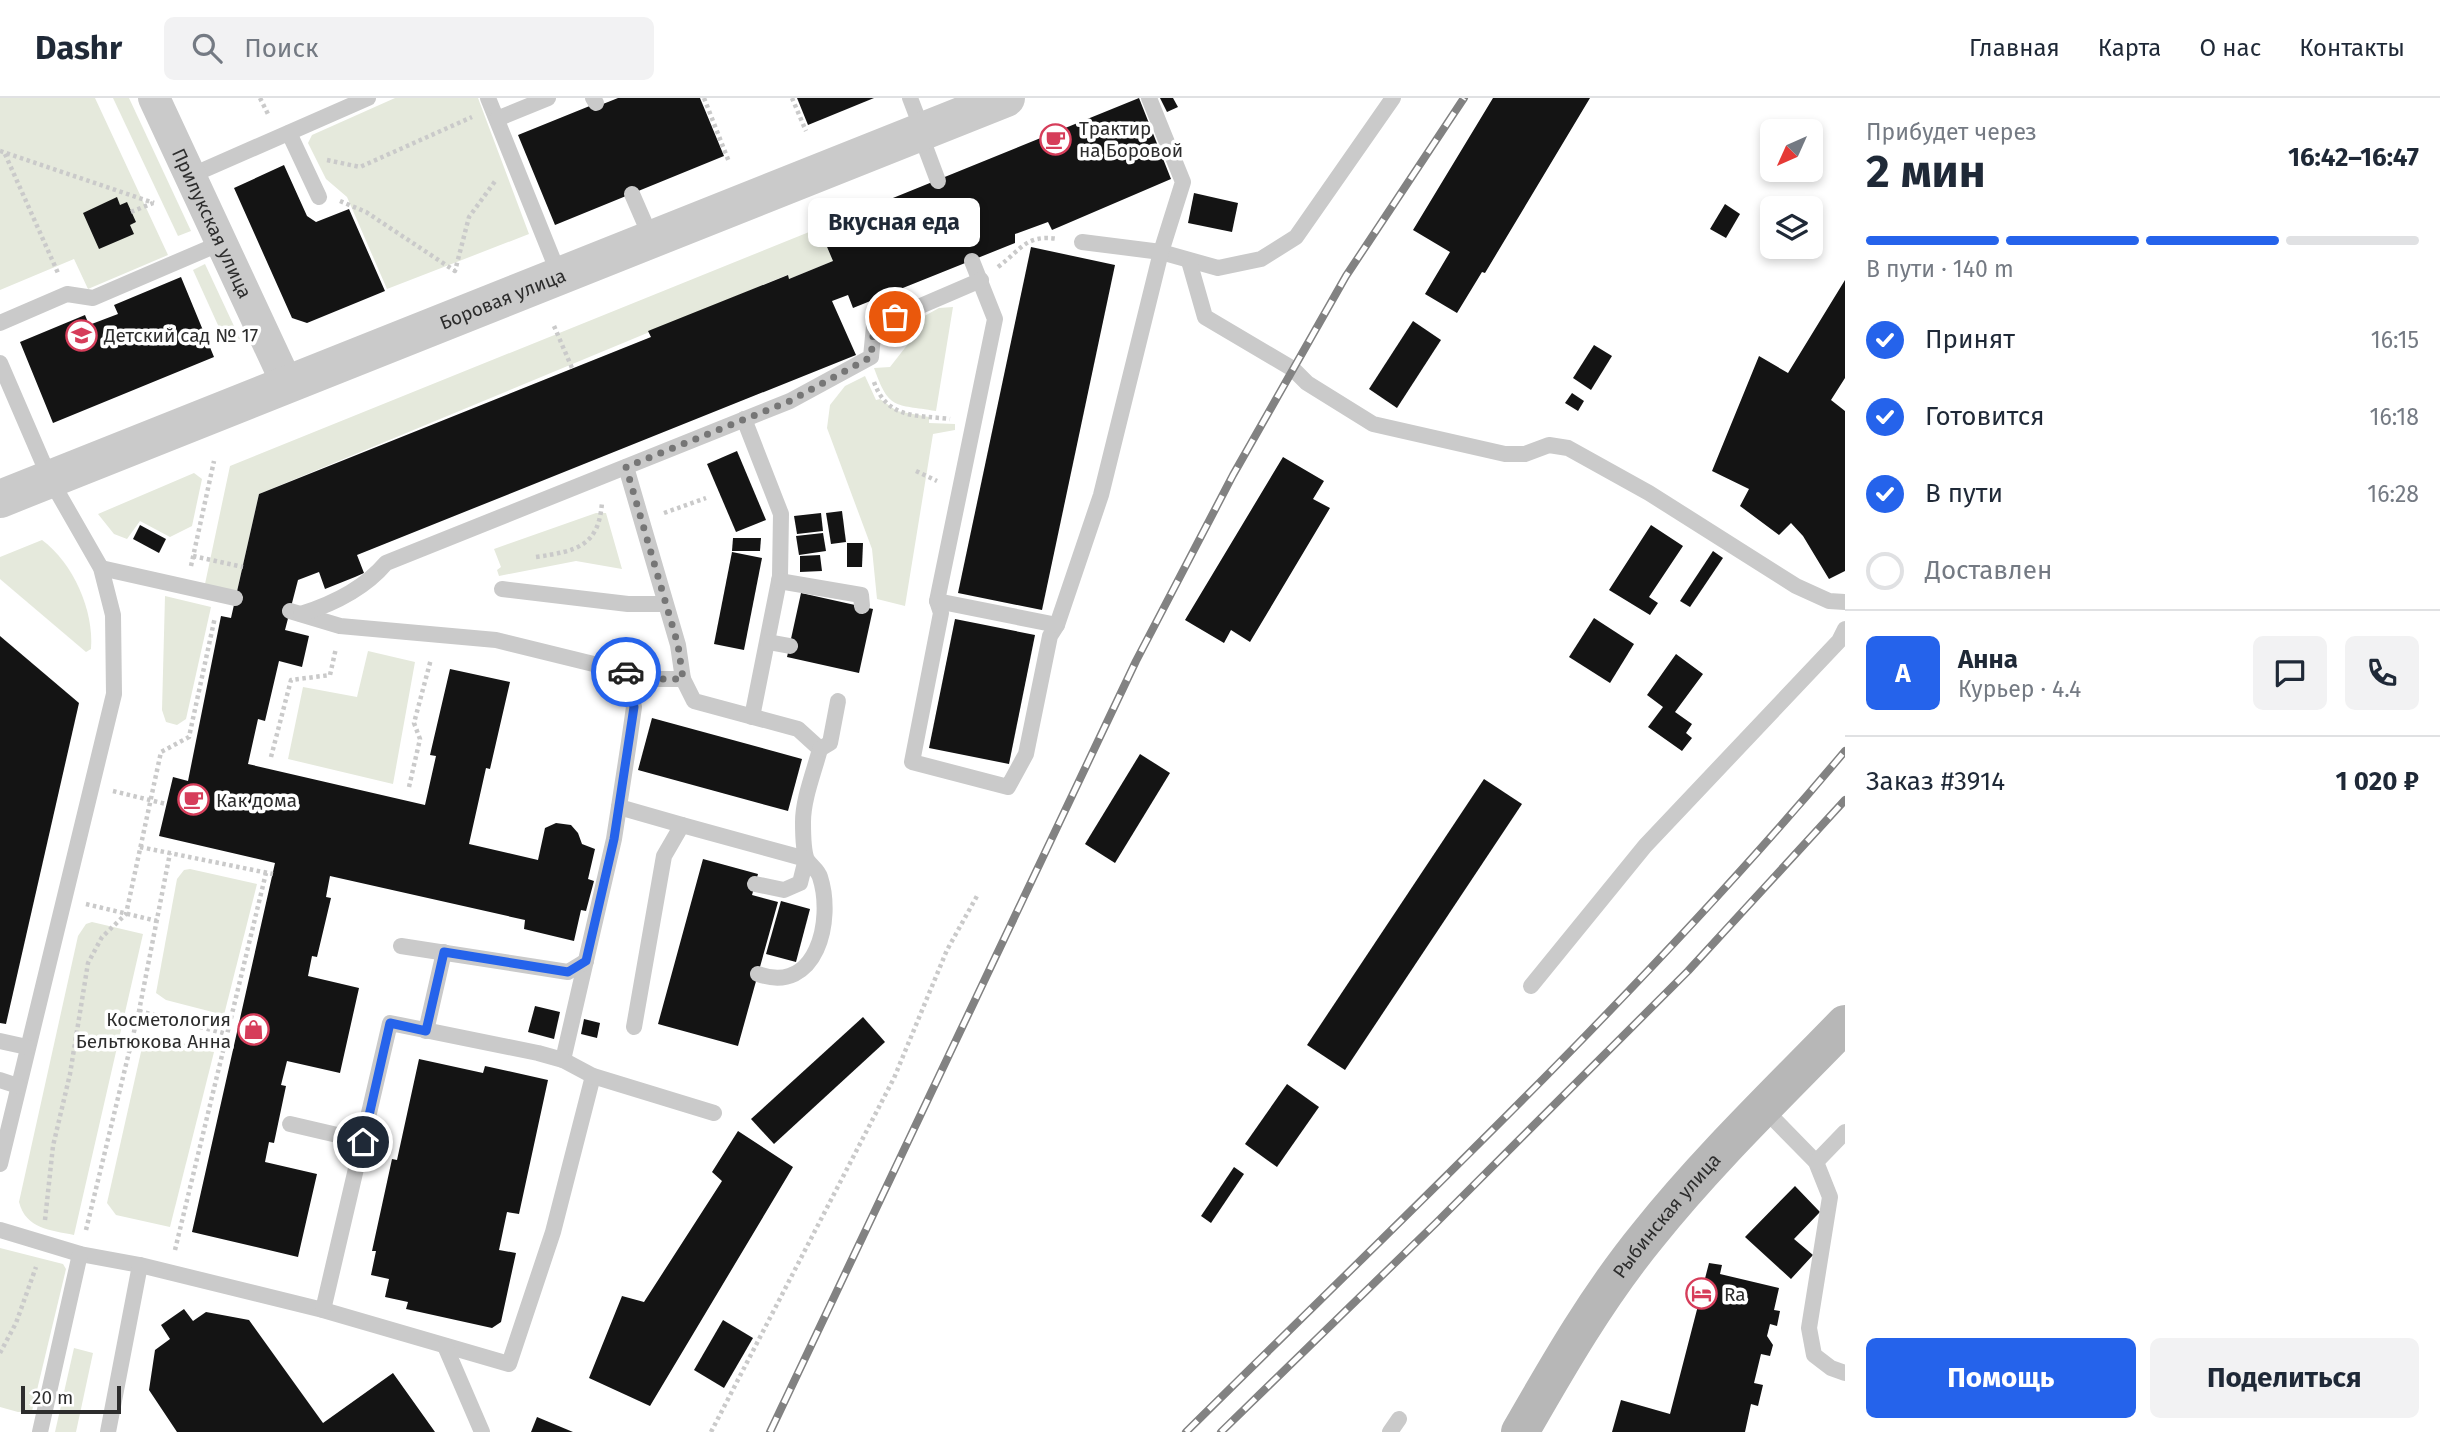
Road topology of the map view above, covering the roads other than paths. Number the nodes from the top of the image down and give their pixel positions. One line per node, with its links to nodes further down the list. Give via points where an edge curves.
1 (154, 98): 10 (street, Прилукская улица)
2 (368, 98): 9 (lane)
3 (548, 98): 7 (lane)
4 (1006, 98): 8 (street, Боровая улица)
5 (1149, 98): 17 (lane, via 1183,182)
6 (1393, 98): 19 (lane, via 1296,237 1261,259 1218,268)
7 (492, 108): 20 (lane)
8 (917, 121): 11 (lane); 14 (street, Боровая улица)
9 (289, 133): 10 (lane); 13 (lane)
10 (190, 176): 16 (street, Прилукская улица)
11 (939, 181)
12 (632, 194): 14 (lane)
13 (319, 197)
14 (652, 241): 20 (street, Боровая улица)
15 (1082, 242): 17 (lane)
16 (221, 243): 22 (lane, via 93,298 67,294); 24 (street, Прилукская улица)
17 (1161, 252): 19 (lane); 37 (lane, via 1101,495)
18 (972, 261): 21 (lane)
19 (1189, 261): 34 (lane, via 1205,317 1373,424 1505,454 1525,454 1549,444 1568,448 1796,586 1829,601)
20 (560, 278): 24 (street, Боровая улица)
21 (981, 280): 25 (lane, via 874,326 871,357 790,401); 33 (lane, via 995,319)
22 (0, 323)
23 (0, 363): 27 (lane)
24 (288, 386): 27 (street, Боровая улица)
25 (744, 419): 26 (lane); 30 (lane, via 781,514)
26 (626, 467): 35 (lane); 41 (lane, via 386,563 372,580 321,608 295,612 340,626 496,640)
27 (50, 479): 28 (street, Боровая улица); 29 (lane)
28 (0, 499)
29 (101, 568): 32 (lane); 59 (lane, via 113,615 114,694)
30 (779, 581): 36 (lane, via 861,595); 39 (lane)
31 (502, 589): 35 (lane)
32 (228, 596)
33 (937, 601): 37 (lane); 37 (lane, via 941,613 912,762 1008,787 1026,754 1050,636)
34 (1845, 601)
35 (664, 604): 42 (lane, via 678,645)
36 (862, 606)
37 (1057, 625)
38 (1845, 629): 54 (lane, via 1839,641 1645,846)
39 (768, 642): 40 (lane); 44 (lane)
40 (790, 646)
41 (622, 671): 42 (lane); 46 (lane, via 634,707 637,743)
42 (683, 679): 44 (lane, via 694,701)
43 (838, 701): 45 (lane, via 830,743)
44 (752, 717): 45 (lane, via 798,729)
45 (820, 749): 48 (lane, via 803,787)
46 (619, 807): 47 (lane); 52 (lane)
47 (682, 825): 48 (lane); 56 (lane, via 664,856)
48 (806, 859): 49 (lane, via 800,883 784,890); 53 (lane, via 820,875 824,906 815,954 794,976 776,979)
49 (755, 884)
50 (401, 946): 51 (lane)
51 (444, 952): 52 (lane, via 568,972); 57 (lane)
52 (586, 961): 60 (lane)
53 (758, 974)
54 (1531, 986)
55 (1845, 1024): 64 (main road, Рыбинская улица)
56 (634, 1027)
57 (426, 1031): 60 (lane); 68 (lane, via 390,1023)
58 (0, 1041): 59 (lane)
59 (27, 1047): 63 (lane)
60 (563, 1060): 61 (lane)
61 (593, 1076): 65 (lane); 75 (lane, via 553,1233 509,1364)
62 (0, 1080): 63 (lane)
63 (18, 1086): 70 (lane)
64 (1763, 1108): 69 (lane); 80 (main road, Рыбинская улица, via 1648,1235 1560,1361)
65 (715, 1113)
66 (290, 1124): 68 (lane)
67 (1845, 1132): 69 (lane)
68 (363, 1142): 74 (lane)
69 (1816, 1162): 76 (lane, via 1830,1197 1809,1328 1814,1355)
70 (0, 1164)
71 (0, 1230): 72 (lane)
72 (80, 1254): 73 (lane); 77 (lane)
73 (140, 1265): 74 (lane); 78 (lane)
74 (323, 1310): 75 (lane)
75 (445, 1346): 79 (lane)
76 (1845, 1373)
77 (40, 1432)
78 (107, 1432)
79 (482, 1432)
80 (1520, 1432)

